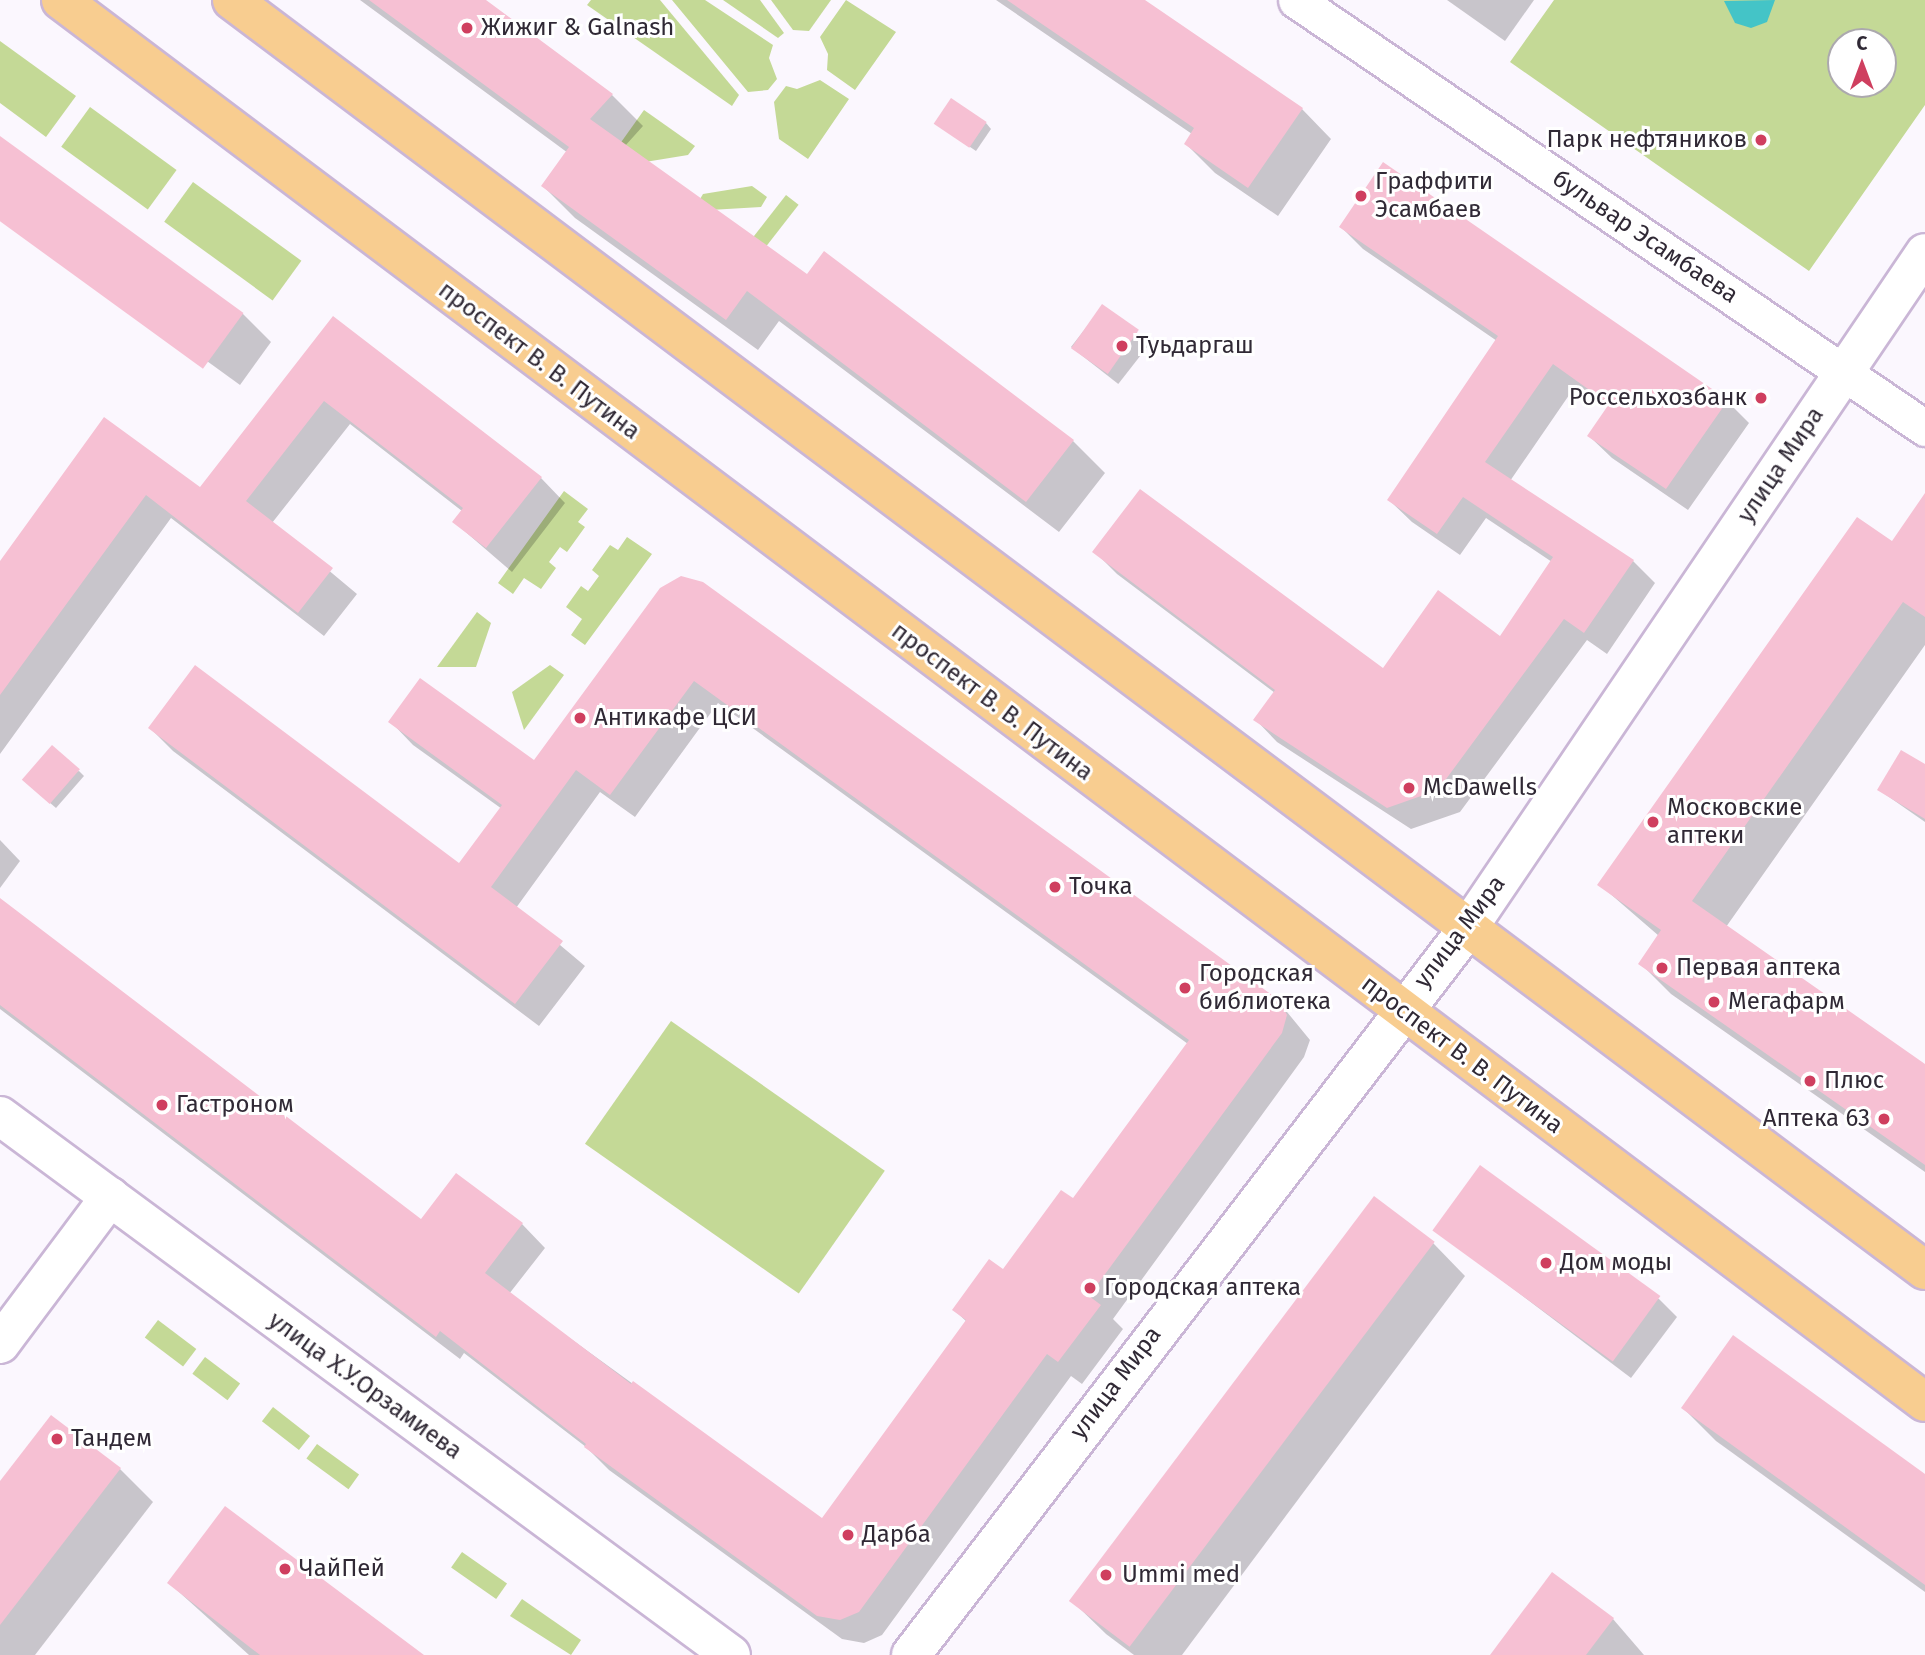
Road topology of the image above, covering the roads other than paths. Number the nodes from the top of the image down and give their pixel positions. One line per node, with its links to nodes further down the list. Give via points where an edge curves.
1 (61, 0): 8 (main road, проспект В. В. Путина)
2 (232, 0): 7 (main road)
3 (1296, 0): 5 (street, бульвар Эсамбаева)
4 (1925, 253): 5 (main road, улица Мира)
5 (1843, 372): 6 (street, бульвар Эсамбаева); 7 (main road, улица Мира)
6 (1925, 428)
7 (1468, 928): 8 (main road, улица Мира); 11 (main road)
8 (1402, 1010): 13 (main road, проспект В. В. Путина); 15 (main road, улица Мира)
9 (0, 1116): 10 (main road, улица Х.У.Орзамиева)
10 (110, 1197): 12 (main road); 14 (main road, улица Х.У.Орзамиева)
11 (1925, 1270)
12 (0, 1344)
13 (1925, 1402)
14 (731, 1655)
15 (911, 1655)

